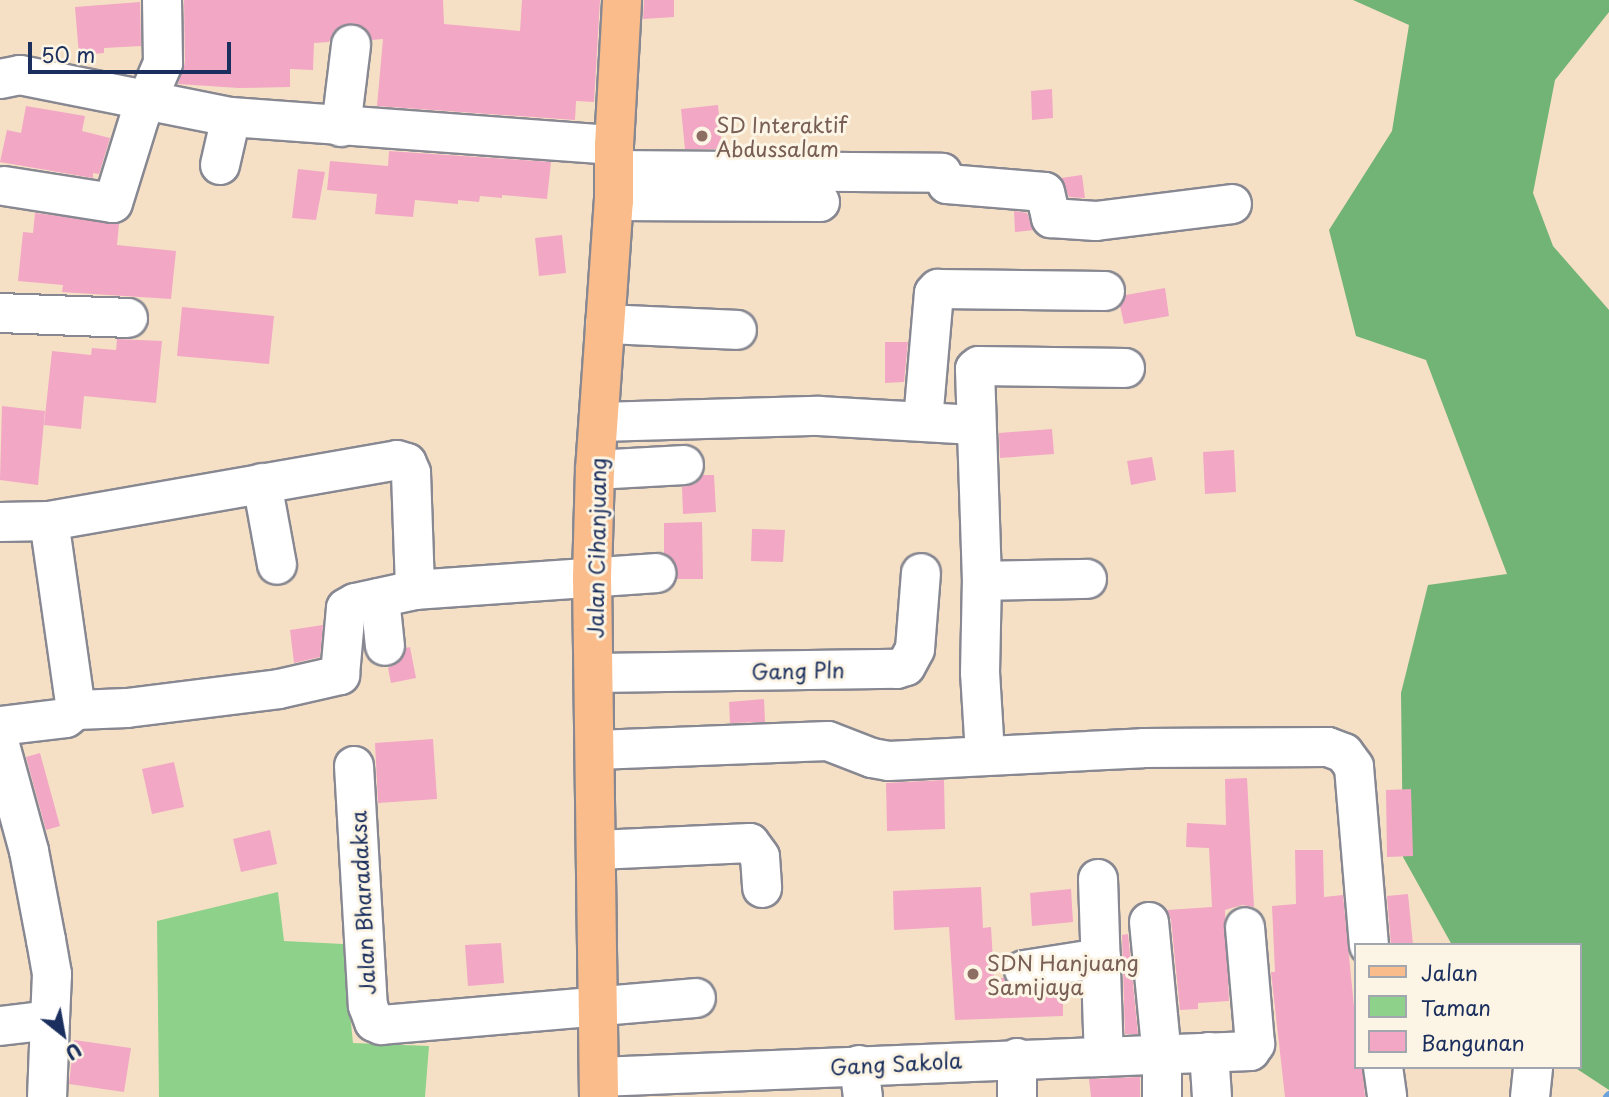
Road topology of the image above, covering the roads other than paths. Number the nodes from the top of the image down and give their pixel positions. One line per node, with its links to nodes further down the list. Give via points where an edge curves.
1 (162, 0): 5 (street, via 165,49)
2 (622, 0): 9 (main road, Jalan Cihanjuang)
3 (351, 45): 7 (street)
4 (0, 79): 5 (street, via 20,75)
5 (150, 99): 6 (street); 10 (street, via 140,116 113,203)
6 (231, 117): 7 (street); 8 (street)
7 (341, 127): 9 (street)
8 (220, 165)
9 (614, 172): 11 (street); 12 (street, via 942,173 947,184 1045,192 1051,218 1096,221); 16 (main road, Jalan Cihanjuang)
10 (4, 186)
11 (820, 202)
12 (1232, 204)
13 (1105, 290): 19 (street, via 937,289)
14 (0, 313): 15 (street)
15 (128, 318)
16 (605, 324): 17 (street); 20 (main road, Jalan Cihanjuang)
17 (737, 330)
18 (1125, 368): 21 (street, via 979,366 975,369)
19 (923, 421): 20 (street, via 819,416); 21 (street)
20 (599, 422): 23 (main road, Jalan Cihanjuang)
21 (975, 425): 32 (street)
22 (684, 465): 23 (street)
23 (596, 470): 30 (main road, Jalan Cihanjuang)
24 (262, 484): 25 (street); 27 (street); 33 (street, via 397,460 407,463 411,473)
25 (48, 521): 26 (street); 36 (street)
26 (0, 522)
27 (277, 565)
28 (656, 573): 30 (street)
29 (921, 573): 35 (street, Gang Pln, via 915,649 906,666 897,669)
30 (592, 577): 33 (street); 35 (main road, Jalan Cihanjuang)
31 (1087, 579): 32 (street)
32 (982, 581): 40 (street, via 980,673)
33 (398, 594): 34 (street); 36 (street, via 355,603 344,612 340,675 279,689)
34 (386, 646)
35 (595, 673): 39 (main road, Jalan Cihanjuang)
36 (75, 710): 37 (street, via 66,718)
37 (0, 726)
38 (0, 745): 52 (street, via 29,851 46,940 52,974)
39 (596, 750): 40 (street, via 828,741 889,761); 42 (main road, Jalan Cihanjuang)
40 (985, 754): 47 (street, via 1328,747 1344,753 1354,767)
41 (354, 766): 51 (street, Jalan Bharadaksa, via 368,1006 374,1022 380,1026)
42 (597, 850): 44 (street, via 750,843 760,857); 51 (main road, Jalan Cihanjuang)
43 (1098, 879): 48 (street)
44 (762, 888)
45 (1149, 922): 54 (street)
46 (1245, 927): 54 (street, Gang Sakola, via 1255,1044 1250,1051)
47 (1369, 943)
48 (1101, 958): 49 (street); 55 (street)
49 (1024, 970)
50 (696, 998): 51 (street)
51 (598, 1005): 60 (main road, Jalan Cihanjuang)
52 (50, 1020): 53 (street); 61 (street)
53 (0, 1026)
54 (1188, 1054): 55 (street, Gang Sakola); 63 (street); 64 (street)
55 (1104, 1057): 56 (street, Gang Sakola)
56 (1017, 1058): 59 (street, Gang Sakola); 62 (street)
57 (1383, 1069): 65 (street)
58 (1533, 1069): 66 (street)
59 (861, 1081): 60 (street, Gang Sakola)
60 (599, 1087)
61 (47, 1097)
62 (1017, 1097)
63 (1162, 1097)
64 (1212, 1097)
65 (1387, 1097)
66 (1530, 1097)

